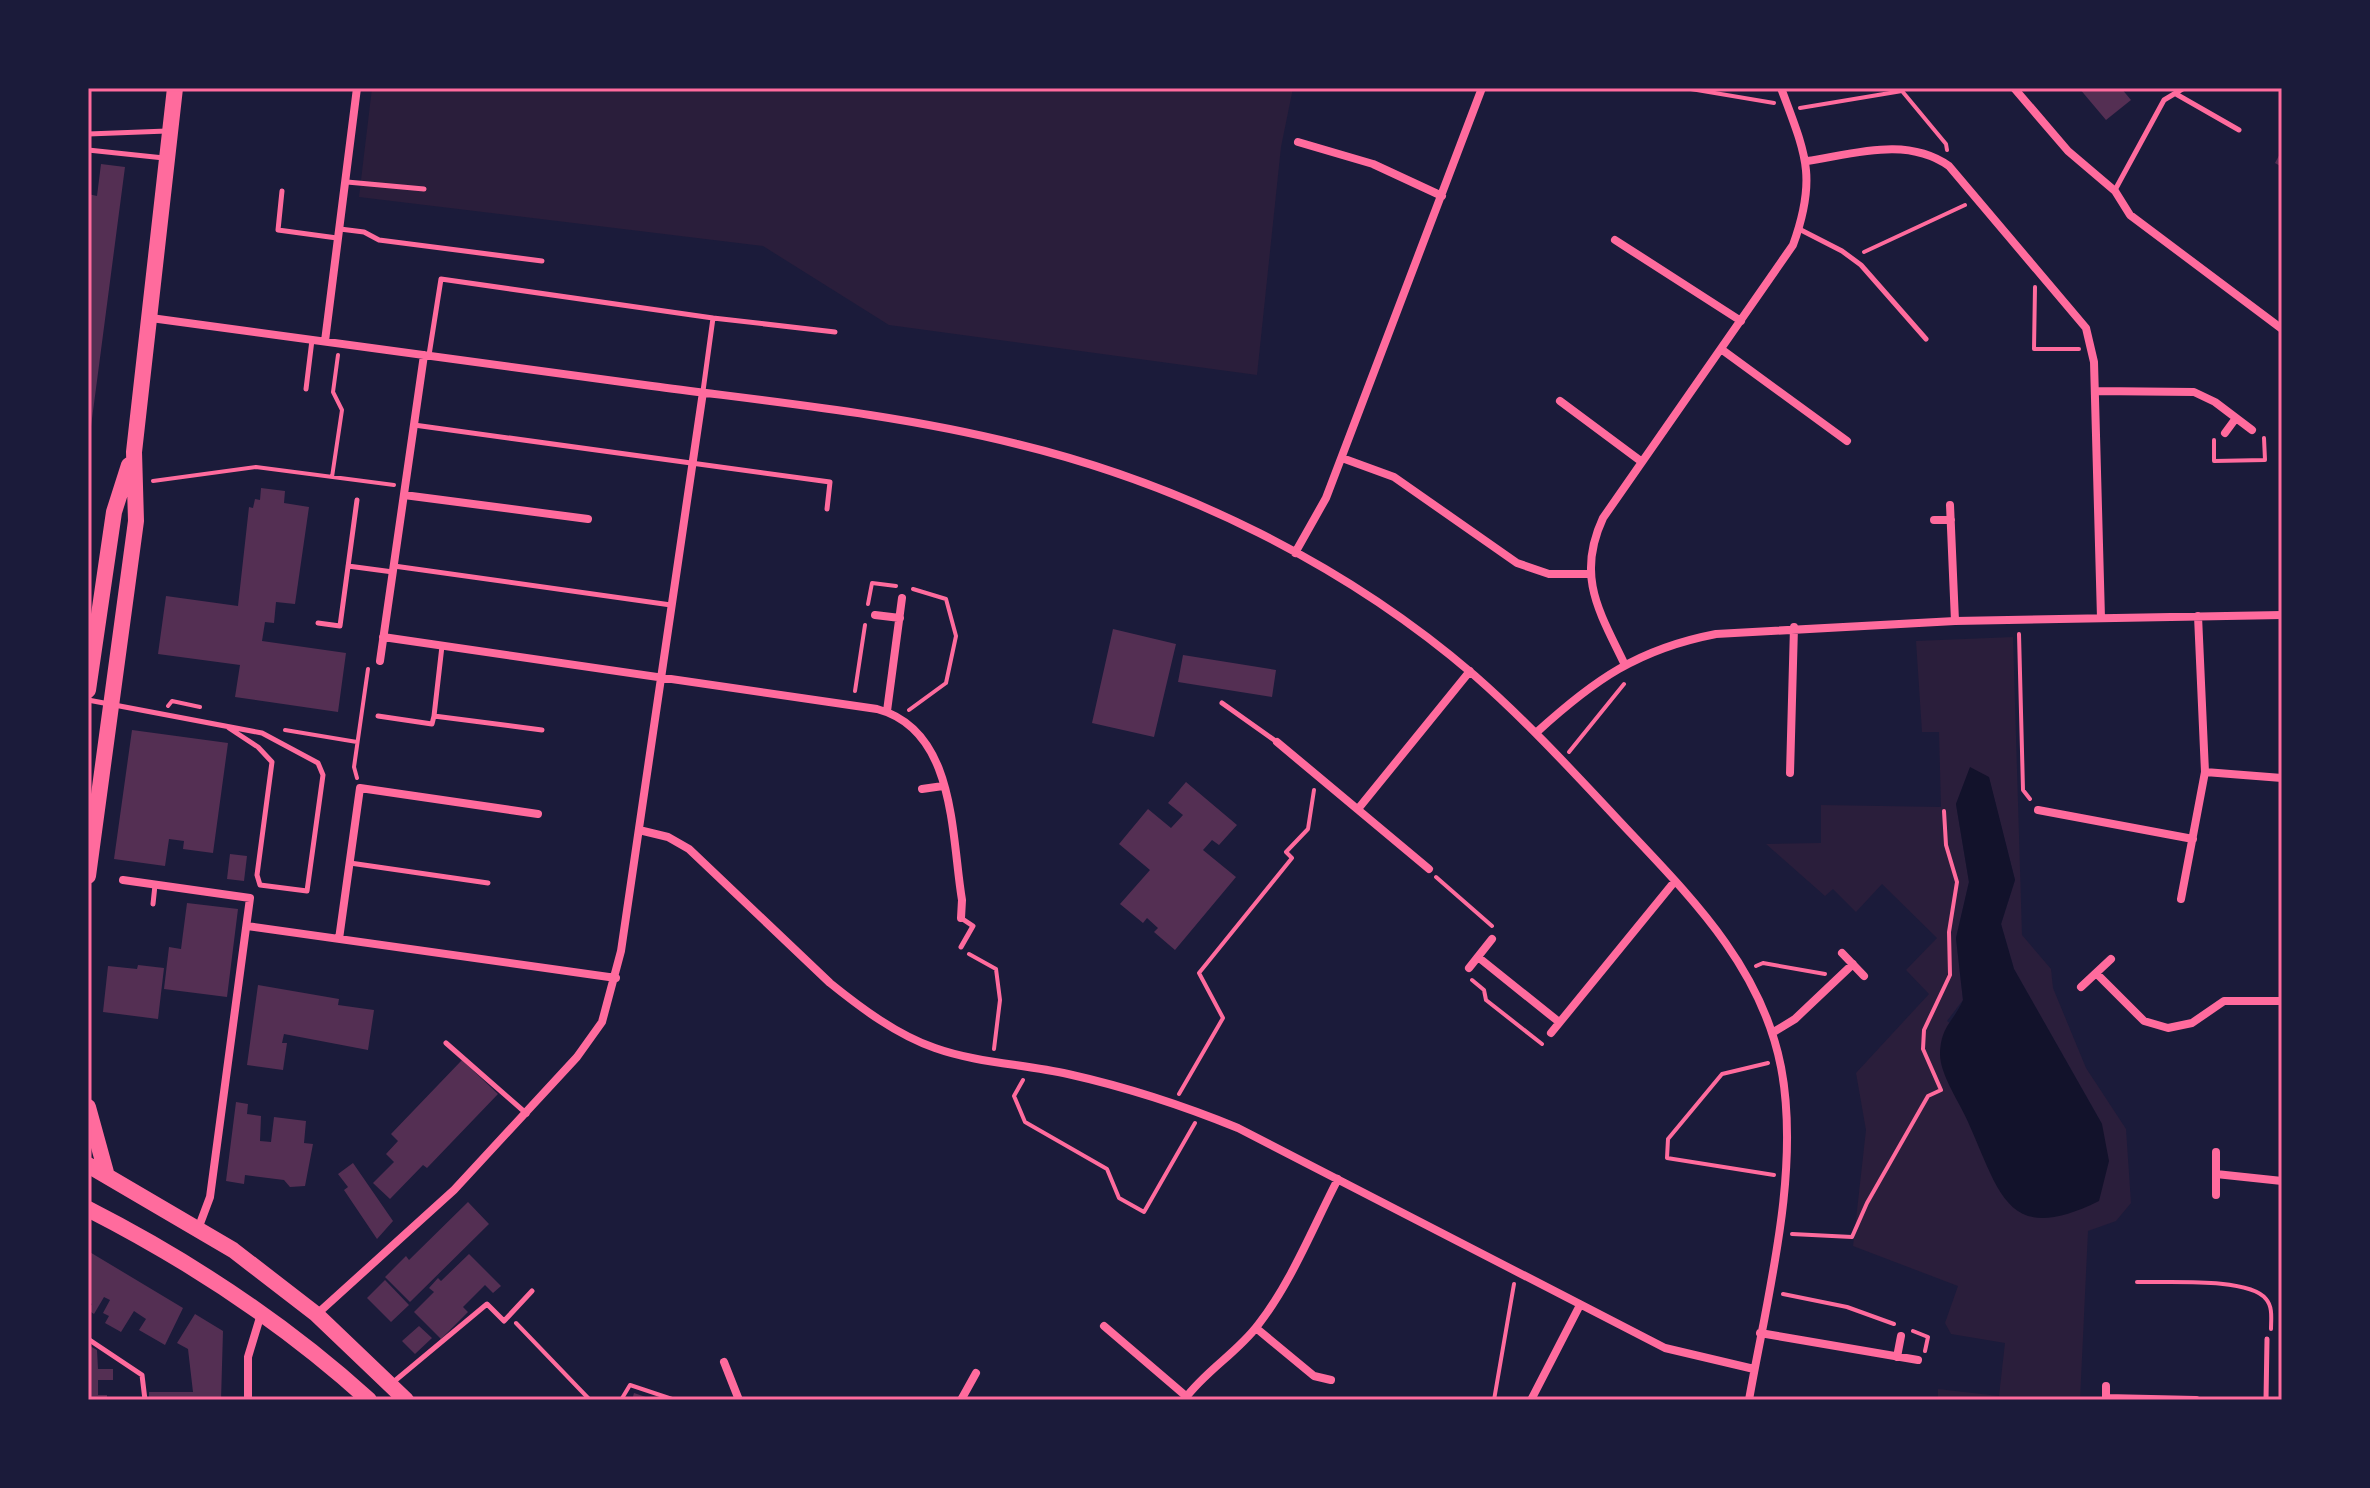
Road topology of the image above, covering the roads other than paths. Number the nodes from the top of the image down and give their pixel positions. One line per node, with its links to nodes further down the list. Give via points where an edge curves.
1 (175, 88): 9 (main road)
2 (357, 88): 15 (street)
3 (1482, 88): 19 (street)
4 (1781, 88): 14 (street)
5 (2014, 88): 18 (street, via 2068,151)
6 (2184, 88): 7 (lane)
7 (2175, 94): 8 (lane); 18 (lane, via 2164,100)
8 (2239, 130)
9 (172, 131): 10 (lane); 13 (main road)
10 (88, 134)
11 (1298, 142): 19 (street, via 1373,164)
12 (88, 150): 13 (lane)
13 (169, 159): 24 (main road)
14 (1807, 161): 20 (street, via 1809,180); 35 (street, via 1895,148 1927,154 1949,166 2086,328)
15 (347, 182): 16 (lane); 21 (street)
16 (424, 189)
17 (282, 191): 21 (lane, via 278,230)
18 (2115, 191): 27 (street, via 2148,231)
19 (1442, 196): 44 (street)
20 (1799, 229): 26 (street, via 1785,259); 29 (lane, via 1851,258)
21 (340, 234): 23 (lane, via 364,232 379,240); 31 (street)
22 (1615, 240): 26 (street)
23 (542, 261)
24 (151, 318): 30 (street); 43 (main road)
25 (713, 318): 28 (lane); 33 (lane, via 441,279); 36 (lane)
26 (1741, 321): 32 (street)
27 (2282, 329)
28 (835, 332)
29 (1926, 339)
30 (312, 340): 31 (street); 34 (lane)
31 (325, 341): 33 (street)
32 (1721, 349): 42 (street); 45 (street)
33 (426, 355): 36 (street); 39 (street)
34 (306, 389)
35 (2095, 391): 38 (street, via 2194,392); 64 (street)
36 (703, 392): 46 (street); 54 (street, via 964,432 1061,456 1194,503)
37 (1560, 401): 45 (street)
38 (2236, 418): 40 (street); 41 (street)
39 (414, 425): 46 (lane); 47 (street)
40 (2252, 430)
41 (2225, 433)
42 (1847, 441)
43 (134, 452): 74 (main road, via 114,512); 77 (main road, via 136,521)
44 (1342, 458): 54 (street, via 1317,518); 57 (street, via 1394,477 1517,563 1549,574)
45 (1642, 462): 57 (street, via 1595,536)
46 (692, 464): 50 (lane, via 830,482); 59 (street)
47 (404, 491): 51 (street); 56 (street)
48 (357, 500): 55 (lane)
49 (1950, 505): 53 (street)
50 (827, 509)
51 (588, 519)
52 (1934, 520): 53 (street)
53 (1951, 520): 65 (street)
54 (1295, 553): 72 (street, via 1378,604)
55 (348, 566): 56 (lane); 66 (lane, via 340,626)
56 (393, 569): 59 (lane); 68 (street)
57 (1590, 574): 71 (street, via 1598,608)
58 (902, 598): 63 (street)
59 (671, 605): 73 (street)
60 (875, 615): 63 (street)
61 (2282, 615): 62 (street)
62 (2198, 616): 64 (street); 85 (street)
63 (900, 618): 78 (street)
64 (2101, 618): 65 (street)
65 (1955, 621): 67 (street)
66 (318, 623)
67 (1794, 627): 71 (street, via 1688,639); 86 (street)
68 (383, 637): 69 (street); 70 (street)
69 (442, 646): 73 (street); 80 (lane)
70 (380, 661)
71 (1624, 663): 83 (street)
72 (1470, 671): 83 (street); 90 (street)
73 (661, 677): 78 (street); 93 (street)
74 (88, 690)
75 (88, 700): 77 (lane)
76 (1222, 703): 84 (lane)
77 (113, 705): 81 (lane); 97 (main road)
78 (887, 711): 88 (street, via 927,742)
79 (378, 716): 80 (lane, via 432,724)
80 (434, 716): 82 (lane)
81 (229, 728): 102 (lane, via 272,762); 102 (lane, via 262,733 318,763 323,775 307,891)
82 (542, 730)
83 (1537, 732): 99 (street)
84 (1277, 742): 90 (street)
85 (2205, 772): 87 (street); 94 (street)
86 (1790, 773)
87 (2282, 778)
88 (943, 786): 89 (street); 106 (street)
89 (922, 789)
90 (1358, 809): 96 (street)
91 (2038, 810): 94 (street)
92 (538, 814): 95 (street, via 360,788)
93 (639, 830): 118 (street); 131 (street, via 689,849 853,1002 933,1048 1174,1103)
94 (2193, 839): 104 (street)
95 (350, 863): 100 (lane); 108 (street)
96 (1429, 869)
97 (88, 876)
98 (123, 880): 101 (street)
99 (1675, 881): 121 (street); 123 (street, via 1746,970)
100 (488, 883)
101 (155, 885): 103 (street); 105 (lane)
102 (260, 885): 103 (lane)
103 (250, 898): 107 (street)
104 (2181, 899)
105 (153, 904)
106 (961, 918): 110 (lane, via 973,926)
107 (247, 926): 108 (street); 135 (street, via 210,1197)
108 (339, 939): 118 (street)
109 (1492, 939): 112 (street)
110 (961, 947)
111 (1842, 953): 114 (street)
112 (1478, 957): 115 (street); 121 (street)
113 (2111, 959): 116 (street)
114 (1853, 964): 117 (street); 123 (street, via 1795,1019)
115 (1469, 968)
116 (2096, 973): 119 (street); 120 (street, via 2144,1021 2168,1028 2192,1023 2224,1001)
117 (1864, 976)
118 (616, 978): 126 (street, via 602,1022)
119 (2081, 987)
120 (2282, 1001)
121 (1559, 1022): 122 (street)
122 (1551, 1033)
123 (1772, 1033): 142 (street, via 1785,1088 1784,1177)
124 (446, 1043): 126 (lane)
125 (88, 1107): 130 (main road)
126 (527, 1115): 139 (street, via 454,1190)
127 (2216, 1152): 129 (street)
128 (88, 1165): 130 (main road)
129 (2216, 1174): 132 (street); 133 (street)
130 (107, 1176): 135 (main road)
131 (1338, 1179): 137 (street); 141 (street)
132 (2282, 1181)
133 (2216, 1195)
134 (88, 1209): 138 (main road, via 210,1277)
135 (198, 1229): 139 (main road)
136 (532, 1291): 152 (lane, via 504,1321 487,1304)
137 (1580, 1305): 149 (street, via 1665,1348); 162 (street)
138 (261, 1313): 157 (street, via 248,1357); 158 (main road)
139 (316, 1314): 152 (main road)
140 (1104, 1326): 154 (street)
141 (1256, 1328): 151 (street, via 1314,1376); 154 (street)
142 (1760, 1333): 146 (street); 149 (street)
143 (1901, 1336): 146 (street)
144 (88, 1339): 156 (lane, via 142,1375)
145 (2267, 1339): 165 (lane)
146 (1897, 1357): 147 (street)
147 (1918, 1360)
148 (724, 1362): 160 (street)
149 (1754, 1369): 163 (street)
150 (976, 1373): 161 (street)
151 (1331, 1380)
152 (391, 1385): 159 (main road)
153 (2106, 1386): 155 (street)
154 (1186, 1398)
155 (2106, 1399): 164 (street)
156 (145, 1400)
157 (248, 1400)
158 (369, 1400)
159 (406, 1400)
160 (739, 1400)
161 (961, 1400)
162 (1531, 1400)
163 (1749, 1400)
164 (2196, 1400)
165 (2266, 1400)

